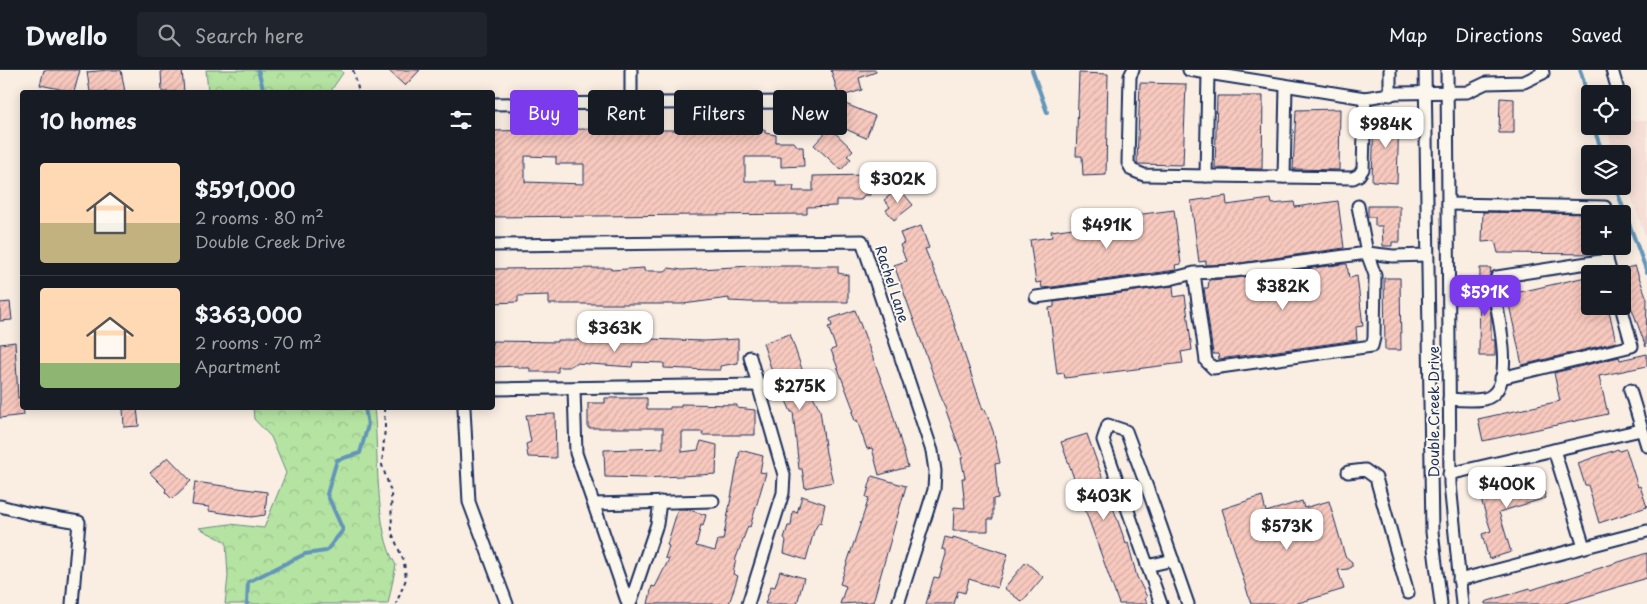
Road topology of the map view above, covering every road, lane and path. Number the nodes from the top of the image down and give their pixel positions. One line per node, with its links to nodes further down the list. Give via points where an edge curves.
1 (353, 70): 13 (path)
2 (631, 70): 14 (street)
3 (1133, 70): 23 (street, via 1130,76 1128,163 1132,170 1144,175)
4 (1189, 70): 10 (street)
5 (1390, 70): 17 (street)
6 (1425, 70): 15 (street, Double Creek Drive)
7 (1447, 70): 16 (street, Double Creek Drive)
8 (1542, 70): 16 (street, via 1543,73 1524,82 1486,83 1467,92)
9 (1612, 70): 11 (street)
10 (1208, 73): 12 (street); 23 (street)
11 (1616, 85)
12 (1286, 86): 18 (street); 24 (street)
13 (358, 90)
14 (631, 90)
15 (1425, 92): 16 (street); 17 (street); 30 (street, Double Creek Drive)
16 (1447, 92): 25 (street, Double Creek Drive)
17 (1390, 95): 18 (street)
18 (1365, 98): 24 (street, via 1363,169 1359,176)
19 (664, 102): 20 (street)
20 (773, 102)
21 (588, 103): 22 (street)
22 (495, 104)
23 (1206, 176): 24 (street)
24 (1284, 177)
25 (1448, 204): 27 (street); 43 (street, Double Creek Drive)
26 (1358, 206): 29 (street)
27 (1581, 207)
28 (495, 245): 66 (street, Rachel Lane, via 862,241 936,471 934,490)
29 (1368, 253): 30 (street); 34 (street, via 1234,271); 34 (street, via 1375,275 1372,346 1213,368 1206,361)
30 (1427, 255): 69 (street, Double Creek Drive, via 1432,532)
31 (1607, 255): 32 (street)
32 (1607, 260): 33 (street); 38 (street, via 1497,277 1495,293 1504,350)
33 (1608, 265)
34 (1194, 273): 35 (street)
35 (1036, 297)
36 (1623, 315): 38 (street, via 1632,346)
37 (750, 357): 39 (street)
38 (1501, 378): 43 (street, via 1496,390 1486,399)
39 (760, 385): 40 (street); 65 (street, via 784,475 783,493)
40 (574, 388): 41 (street); 53 (street, via 576,453)
41 (495, 389)
42 (1630, 390): 46 (street)
43 (1449, 399): 50 (street, Double Creek Drive)
44 (384, 410): 62 (path, via 382,465 391,492 392,533 404,562 406,579)
45 (464, 410): 63 (street, via 469,502)
46 (1641, 430): 47 (street); 48 (street)
47 (1647, 446)
48 (1554, 450): 50 (street); 56 (street)
49 (1348, 472): 60 (street, via 1364,470 1376,478)
50 (1449, 474): 59 (street, Double Creek Drive)
51 (713, 501): 52 (street)
52 (660, 502): 53 (street); 64 (street, via 657,524)
53 (594, 504): 64 (street)
54 (0, 506): 61 (street, via 79,522)
55 (1647, 531): 56 (street)
56 (1584, 547): 59 (street)
57 (1173, 560): 58 (street); 58 (street, via 1126,431 1108,425 1102,440); 68 (street)
58 (1147, 566): 67 (street)
59 (1459, 580): 70 (street, Double Creek Drive)
60 (1408, 593)
61 (72, 604)
62 (396, 604)
63 (507, 604)
64 (629, 604)
65 (748, 604)
66 (898, 604)
67 (1161, 604)
68 (1188, 604)
69 (1441, 604)
70 (1462, 604)

